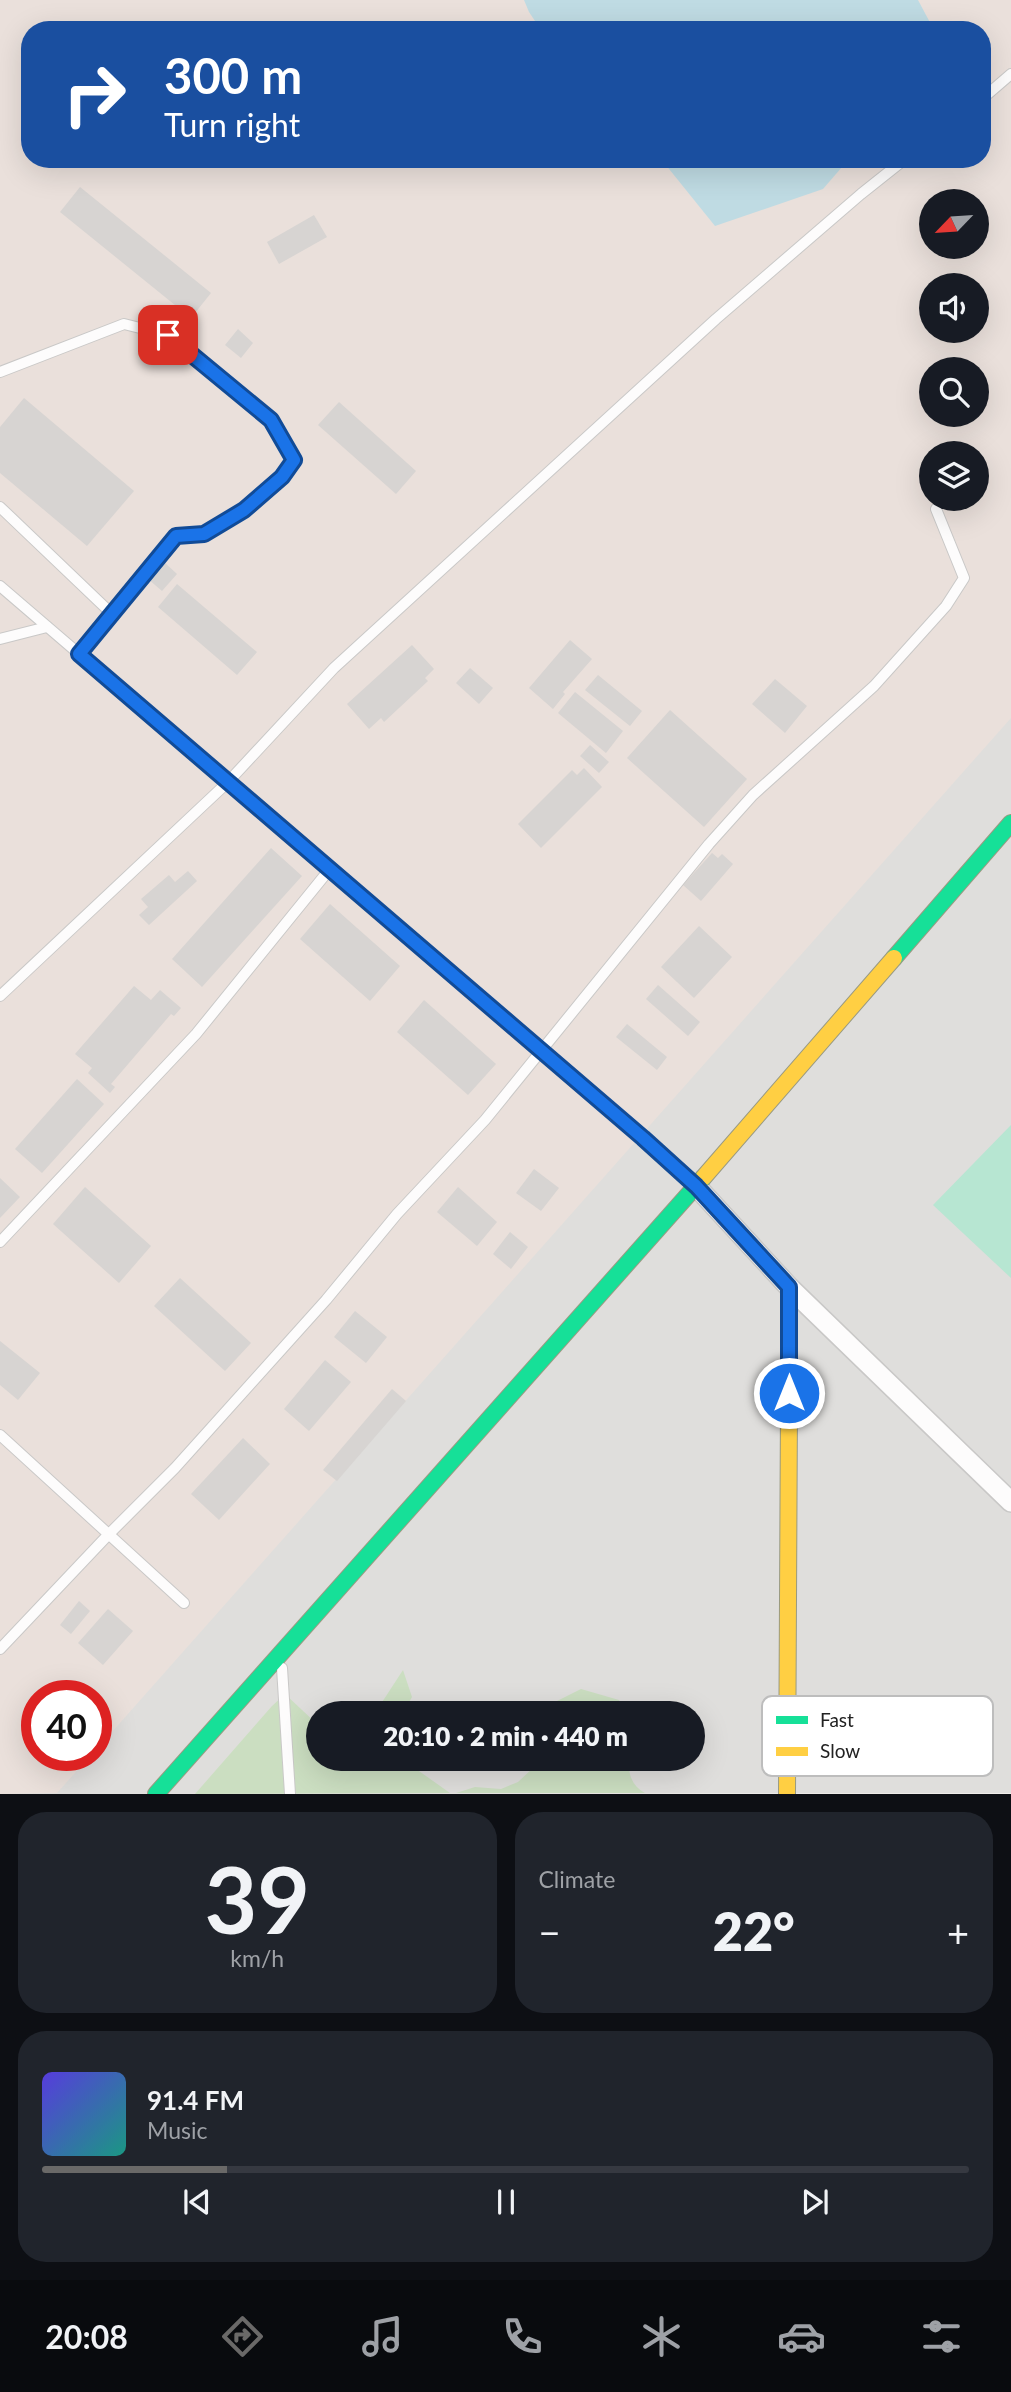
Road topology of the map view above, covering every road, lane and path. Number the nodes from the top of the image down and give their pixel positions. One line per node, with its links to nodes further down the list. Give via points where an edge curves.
1 (1011, 74): 2 (lane)
2 (991, 91)
3 (894, 168): 12 (lane, via 716,319 334,668)
4 (0, 372): 8 (lane, via 124,324 168,335 271,420 294,460 282,477 244,510 204,534 176,536)
5 (0, 507): 8 (lane)
6 (937, 511): 16 (lane, via 964,578 946,606 874,686 752,795)
7 (0, 586): 9 (lane)
8 (112, 614): 11 (lane)
9 (47, 627): 10 (lane); 11 (lane)
10 (0, 639)
11 (79, 654): 12 (lane)
12 (228, 782): 14 (lane); 15 (lane)
13 (1011, 823): 17 (main road)
14 (330, 870): 16 (lane); 18 (lane, via 196,1034)
15 (0, 996)
16 (540, 1052): 17 (lane); 22 (lane, via 258,1377)
17 (696, 1186): 19 (street); 25 (main road)
18 (0, 1242)
19 (789, 1287): 21 (street); 26 (main road)
20 (0, 1435): 22 (lane)
21 (1011, 1502)
22 (108, 1535): 23 (lane); 24 (lane)
23 (184, 1603)
24 (0, 1649)
25 (281, 1653): 28 (main road); 29 (lane)
26 (787, 1696)
27 (787, 1776): 30 (main road)
28 (156, 1794)
29 (290, 1794)
30 (787, 1794)

